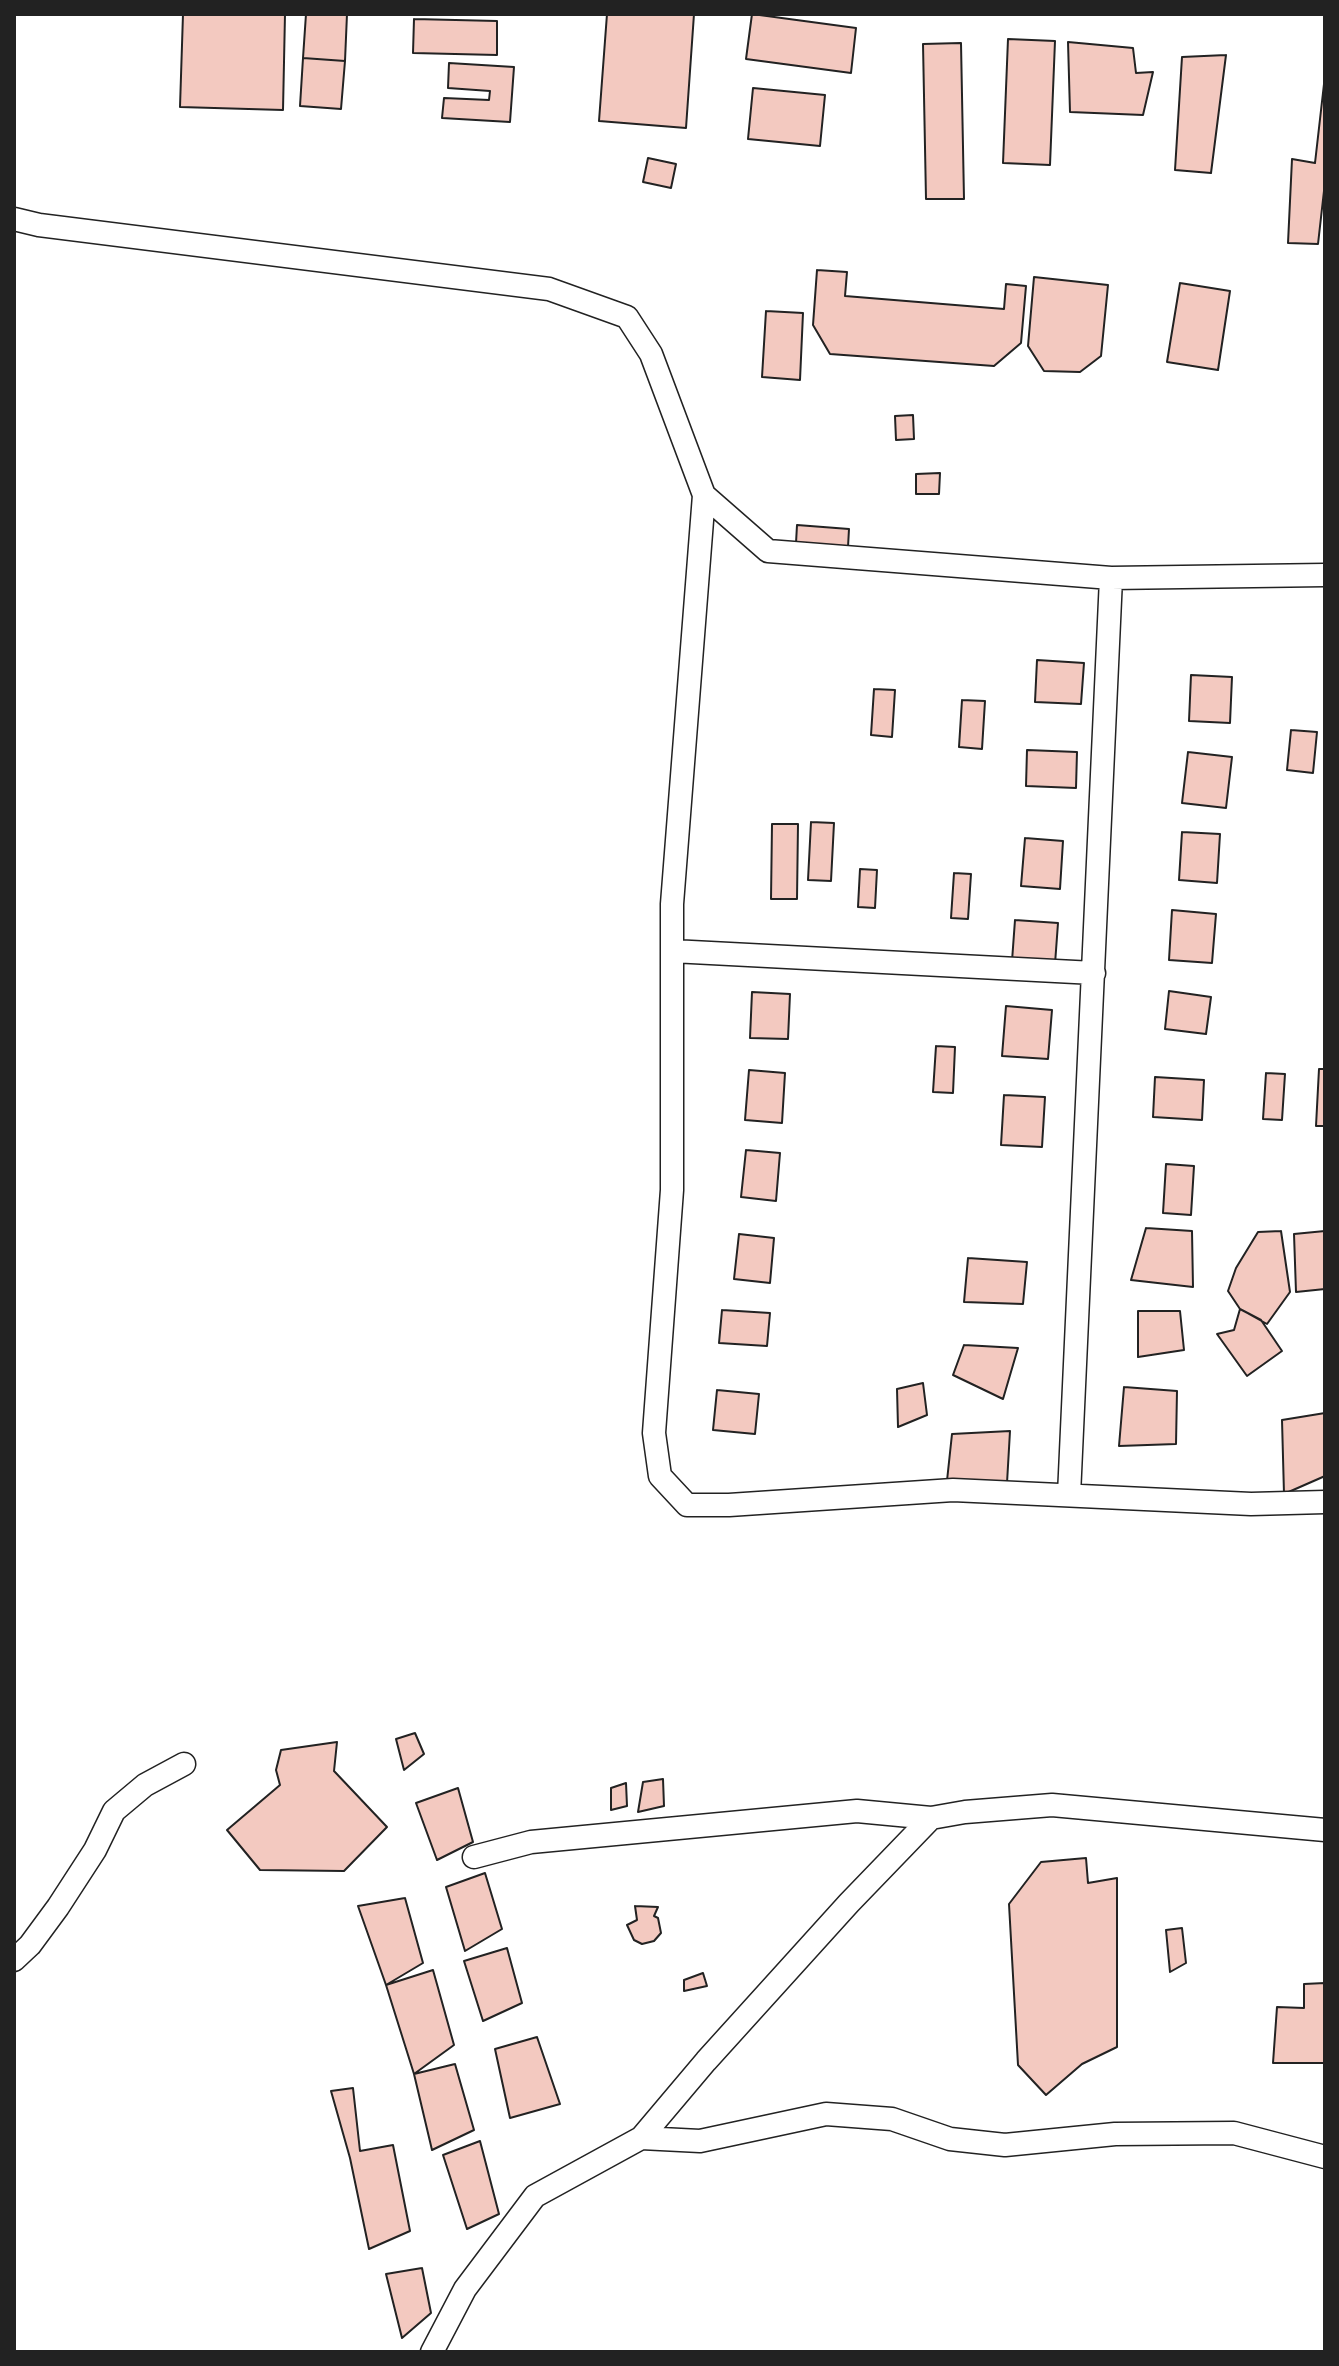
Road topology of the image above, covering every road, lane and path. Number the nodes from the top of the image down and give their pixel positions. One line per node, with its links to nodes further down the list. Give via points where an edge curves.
1 (14, 219): 2 (street, via 549,289 627,317 651,354)
2 (704, 495): 4 (street, via 768,551); 5 (street)
3 (1325, 575): 4 (street)
4 (1111, 578): 6 (street)
5 (672, 951): 6 (street); 7 (street, via 672,1190 654,1433 660,1476 687,1505 953,1490)
6 (1094, 973): 7 (street)
7 (1069, 1495): 8 (street, via 1251,1504)
8 (1325, 1502)
9 (184, 1764): 13 (street, via 145,1785 114,1811 58,1907)
10 (931, 1818): 11 (street, via 1052,1805); 12 (street, via 828,1813 531,1842); 14 (street)
11 (1325, 1830)
12 (474, 1857)
13 (14, 1960)
14 (641, 2138): 15 (street, via 700,2141 826,2114 892,2119 950,2139 1005,2145 1115,2134 1234,2133); 16 (street, via 535,2196 465,2289)
15 (1325, 2157)
16 (434, 2351)

